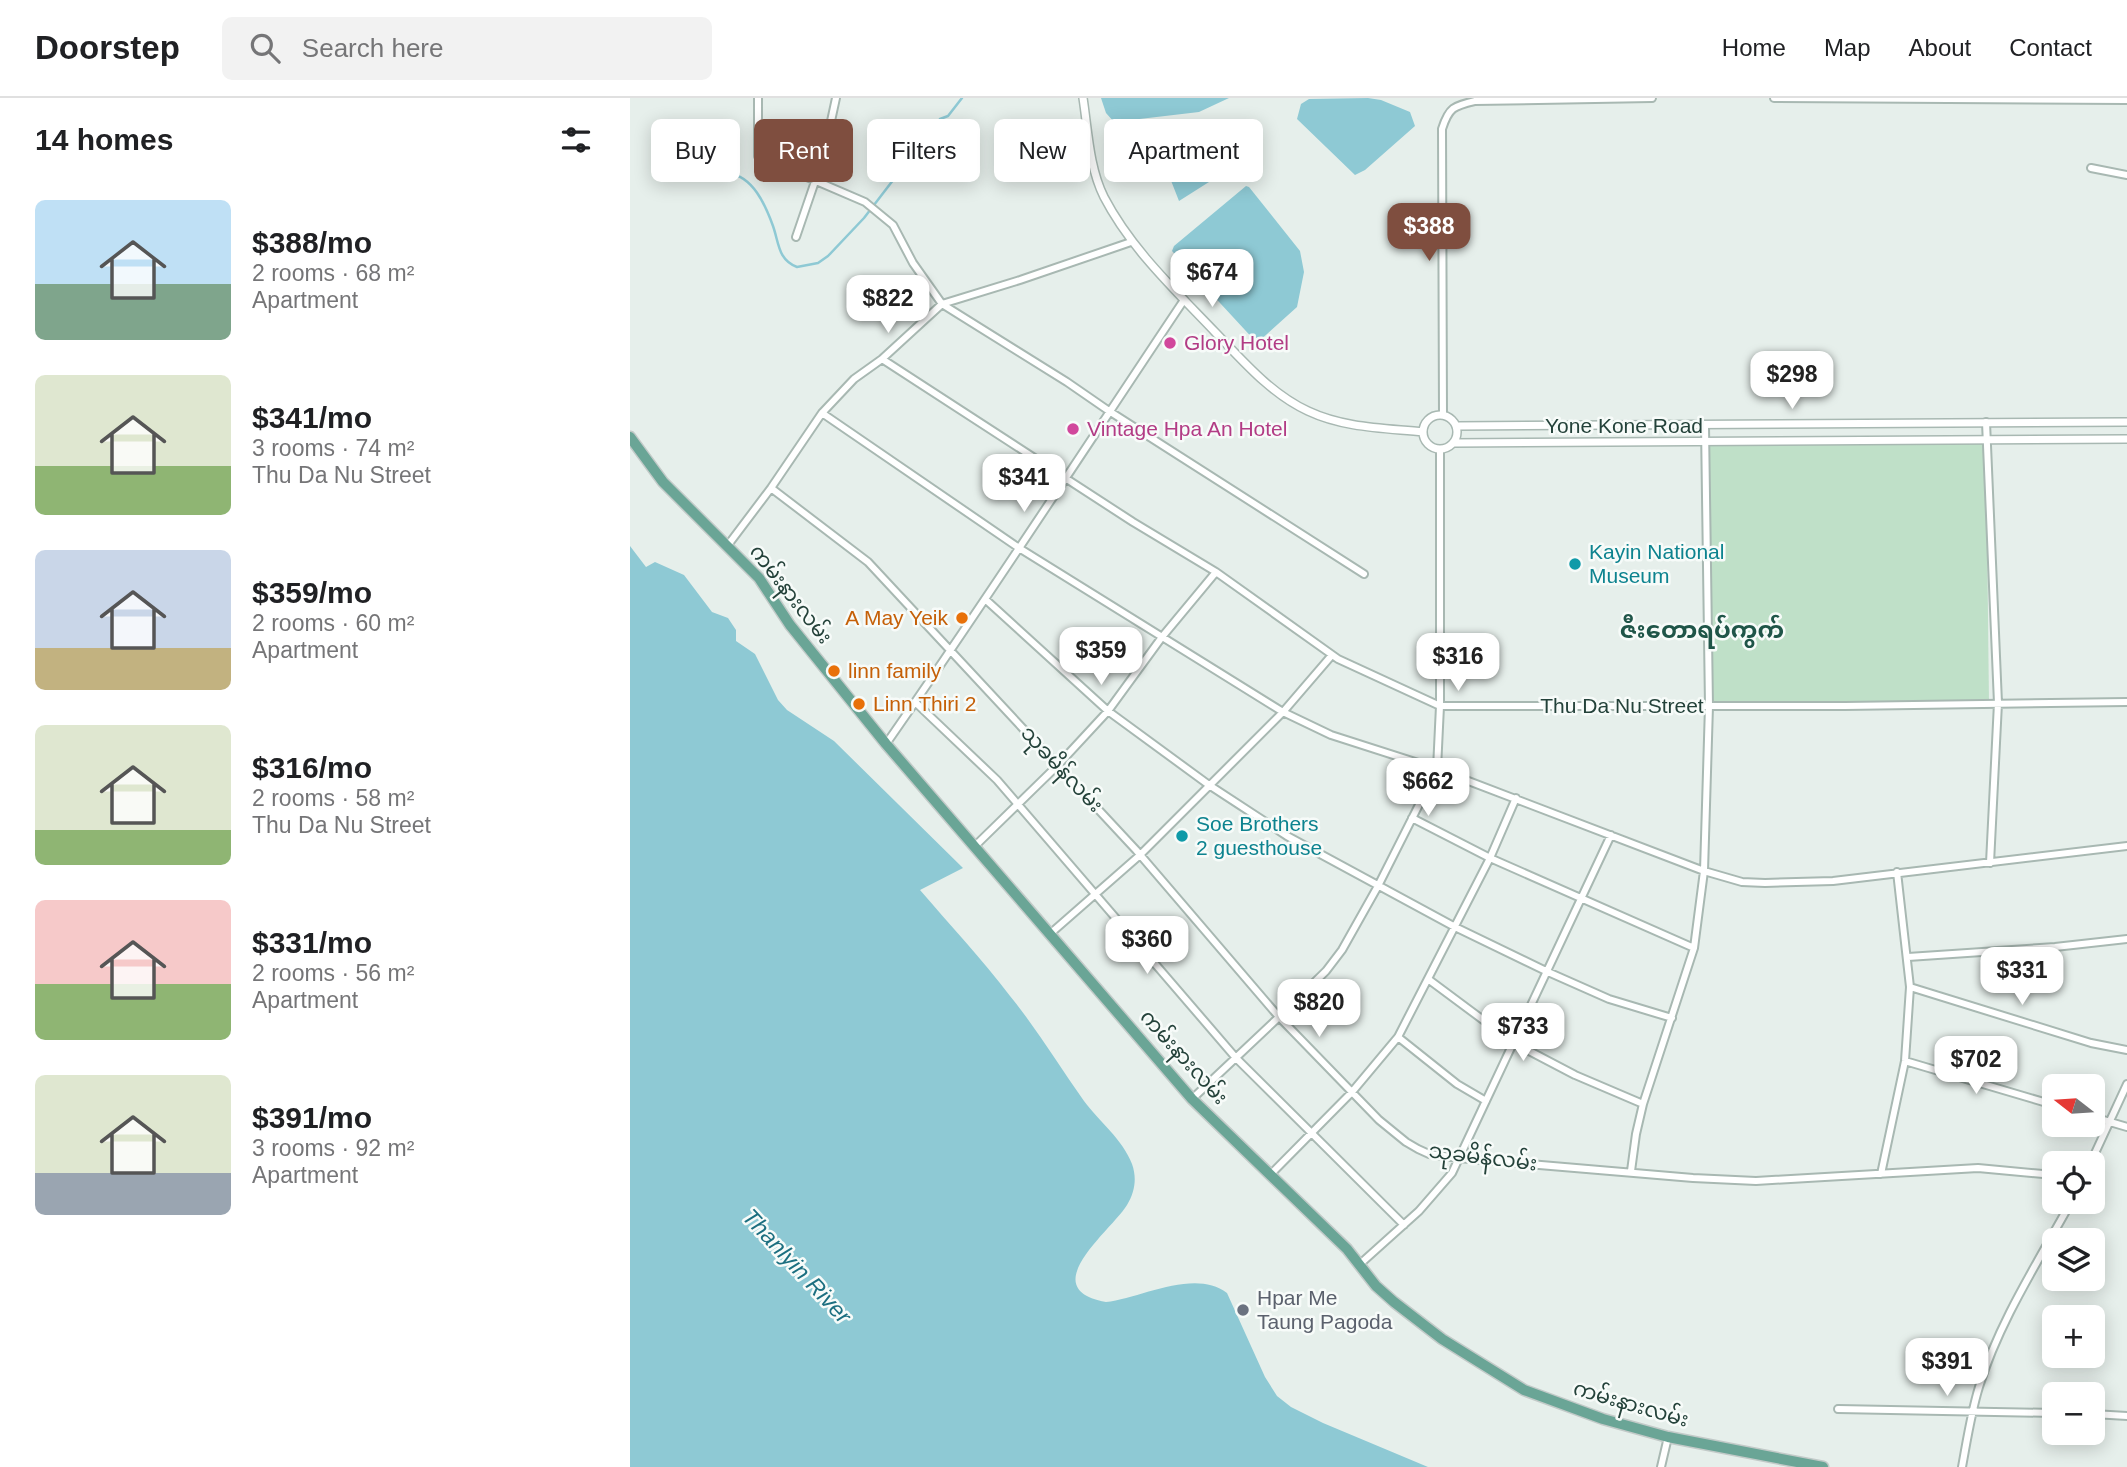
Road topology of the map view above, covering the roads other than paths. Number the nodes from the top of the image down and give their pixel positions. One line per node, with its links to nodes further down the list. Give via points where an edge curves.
1 (758, 98): 8 (street)
2 (836, 98): 9 (street)
3 (1083, 98): 15 (street, via 1098,182)
4 (1651, 98): 21 (street, via 1475,101 1451,110 1442,129)
5 (1774, 98): 6 (street)
6 (1988, 99): 7 (street)
7 (2127, 100)
8 (758, 119)
9 (831, 119)
10 (2091, 168): 11 (street)
11 (2127, 175)
12 (815, 182): 14 (street)
13 (820, 182): 17 (street, via 864,202 893,225)
14 (796, 237)
15 (1131, 242): 16 (street); 17 (street)
16 (1184, 300): 19 (street); 27 (street, via 1274,390 1307,411 1346,425)
17 (942, 304): 18 (street); 19 (street)
18 (882, 359): 20 (street, via 854,379); 35 (street, Thu Da Nu Street)
19 (1109, 411): 35 (street); 40 (street)
20 (822, 413): 36 (street); 38 (street)
21 (1443, 415): 24 (street); 27 (street, via 1432,417)
22 (1986, 422): 23 (street, Yone Kone Road); 26 (street, Yone Kone Road); 29 (street)
23 (2127, 422)
24 (1457, 426): 25 (street, Yone Kone Road); 33 (street)
25 (1573, 426): 26 (street, Yone Kone Road); 32 (street)
26 (1705, 426): 31 (street)
27 (1423, 432): 34 (street, via 1426,443)
28 (630, 437): 37 (main road, ကမ်းနားလမ်း, via 663,482)
29 (1986, 439): 30 (street); 31 (street); 47 (street)
30 (2127, 439)
31 (1704, 441): 32 (street); 49 (street)
32 (1573, 442): 33 (street)
33 (1454, 443): 34 (street)
34 (1440, 450): 48 (street)
35 (1064, 477): 38 (street); 39 (street, Thu Da Nu Street)
36 (771, 488): 37 (street); 43 (street, သုခမိန်လမ်း, via 868,562)
37 (728, 545): 52 (main road, ကမ်းနားလမ်း, via 759,578 790,625)
38 (1019, 548): 41 (street); 42 (street)
39 (1216, 572): 42 (street); 44 (street, Thu Da Nu Street)
40 (1364, 574)
41 (985, 599): 43 (street); 50 (street)
42 (1162, 637): 50 (street); 51 (street)
43 (951, 650): 45 (street); 53 (street, သုခမိန်လမ်း)
44 (1332, 655): 48 (street, Thu Da Nu Street); 51 (street)
45 (915, 702): 52 (street); 57 (street)
46 (2127, 702): 47 (street, Thu Da Nu Street)
47 (1998, 703): 49 (street, Thu Da Nu Street); 64 (street)
48 (1440, 706): 49 (street, Thu Da Nu Street); 54 (street)
49 (1709, 706): 65 (street)
50 (1108, 711): 53 (street); 55 (street)
51 (1283, 712): 54 (street, via 1331,735); 55 (street)
52 (886, 744): 60 (main road, ကမ်းနားလမ်း)
53 (1058, 765): 57 (street); 62 (street, သုခမိန်လမ်း)
54 (1437, 769): 56 (street); 58 (street)
55 (1209, 785): 62 (street); 67 (street)
56 (1516, 798): 59 (street); 63 (street)
57 (1018, 804): 60 (street); 68 (street)
58 (1412, 818): 63 (street); 67 (street)
59 (1611, 835): 65 (street); 69 (street)
60 (975, 846): 71 (main road, ကမ်းနားလမ်း)
61 (2127, 846): 64 (street)
62 (1140, 855): 68 (street); 78 (street, သုခမိန်လမ်း)
63 (1490, 858): 69 (street); 70 (street)
64 (1990, 863): 66 (street)
65 (1704, 871): 66 (street, via 1765,883 1833,881); 73 (street)
66 (1897, 872): 74 (street)
67 (1378, 886): 70 (street); 78 (street, via 1342,950)
68 (1096, 894): 71 (street); 83 (street)
69 (1582, 899): 73 (street); 75 (street)
70 (1455, 927): 75 (street); 76 (street)
71 (1051, 933): 87 (main road, ကမ်းနားလမ်း)
72 (2127, 939): 74 (street)
73 (1694, 948): 79 (street)
74 (1908, 957): 77 (street)
75 (1548, 972): 79 (street, via 1609,999); 81 (street)
76 (1428, 979): 80 (street); 81 (street)
77 (1910, 987): 82 (street); 84 (street)
78 (1279, 1017): 83 (street); 86 (street, သုခမိန်လမ်း)
79 (1672, 1018): 90 (street)
80 (1398, 1037): 86 (street); 88 (street)
81 (1514, 1043): 88 (street); 90 (street)
82 (2127, 1051)
83 (1236, 1058): 87 (street); 94 (street)
84 (1905, 1061): 89 (street); 100 (street)
85 (2127, 1084): 92 (street)
86 (1352, 1092): 94 (street); 96 (street, သုခမိန်လမ်း, via 1406,1142 1429,1154)
87 (1192, 1099): 99 (main road, ကမ်းနားလမ်း)
88 (1486, 1101): 96 (street)
89 (2042, 1101)
90 (1643, 1104): 97 (street)
91 (2105, 1121): 92 (street)
92 (2108, 1122): 93 (street); 95 (street)
93 (2127, 1127)
94 (1310, 1133): 99 (street); 102 (street)
95 (2096, 1151)
96 (1458, 1158): 97 (street, သုခမိန်လမ်း); 102 (street, via 1441,1187)
97 (1631, 1171): 100 (street, သုခမိန်လမ်း, via 1756,1181)
98 (2042, 1173): 100 (street, သုခမိန်လမ်း, via 1978,1168)
99 (1271, 1174): 103 (main road, ကမ်းနားလမ်း)
100 (1881, 1174)
101 (2064, 1214): 105 (street, via 2012,1310)
102 (1404, 1226): 103 (street)
103 (1360, 1264): 109 (main road, ကမ်းနားလမ်း, via 1385,1294 1442,1339 1524,1390)
104 (1838, 1409): 105 (street)
105 (1973, 1412): 106 (street); 112 (street)
106 (2042, 1413)
107 (2105, 1415): 108 (street)
108 (2127, 1416)
109 (1668, 1437): 110 (street); 111 (main road, ကမ်းနားလမ်း)
110 (1661, 1467)
111 (1823, 1467)
112 (1962, 1467)

